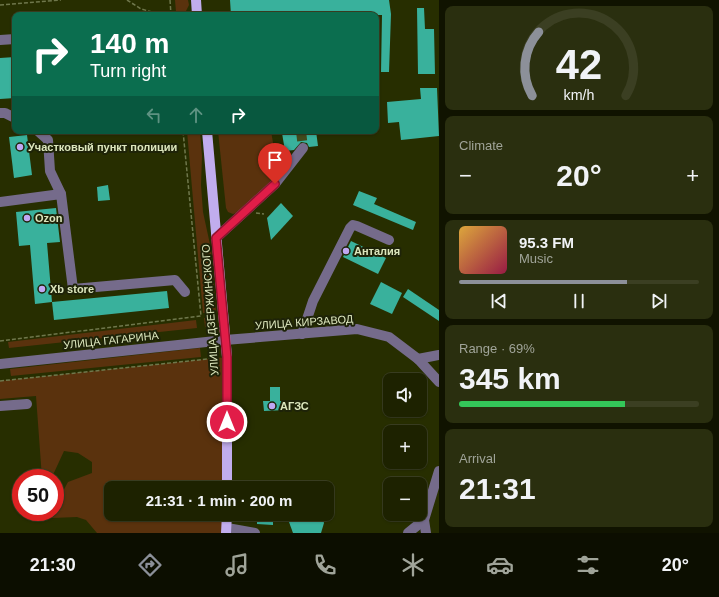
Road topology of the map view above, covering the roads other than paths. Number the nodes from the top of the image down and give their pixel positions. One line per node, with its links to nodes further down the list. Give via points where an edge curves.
1 (196, 0): 2 (main road)
2 (197, 12)
3 (12, 39): 4 (street)
4 (0, 40)
5 (0, 113): 6 (street)
6 (12, 116)
7 (41, 134): 10 (street, via 48,140 50,171)
8 (207, 134): 12 (main road, УЛИЦА ДЗЕРЖИНСКОГО)
9 (303, 148): 12 (street, via 275,184)
10 (61, 194): 11 (street); 14 (street, via 73,289 175,280)
11 (0, 202)
12 (216, 238): 16 (main road, УЛИЦА ДЗЕРЖИНСКОГО)
13 (389, 240): 15 (street, via 357,226 353,225 350,228 313,301)
14 (185, 292)
15 (302, 334): 16 (street, УЛИЦА КИРЗАВОД); 18 (street, УЛИЦА КИРЗАВОД, via 357,329 389,336)
16 (225, 340): 19 (street, УЛИЦА ГАГАРИНА); 24 (main road, УЛИЦА ДЗЕРЖИНСКОГО)
17 (439, 356): 18 (street)
18 (418, 359): 20 (street, УЛИЦА КИРЗАВОД)
19 (0, 364)
20 (439, 382)
21 (27, 404): 22 (street)
22 (0, 406)
23 (439, 471): 25 (street)
24 (227, 481)
25 (427, 510)
26 (423, 521): 30 (street)
27 (424, 521): 31 (street)
28 (227, 531): 29 (street)
29 (255, 533)
30 (408, 533)
31 (426, 533)

